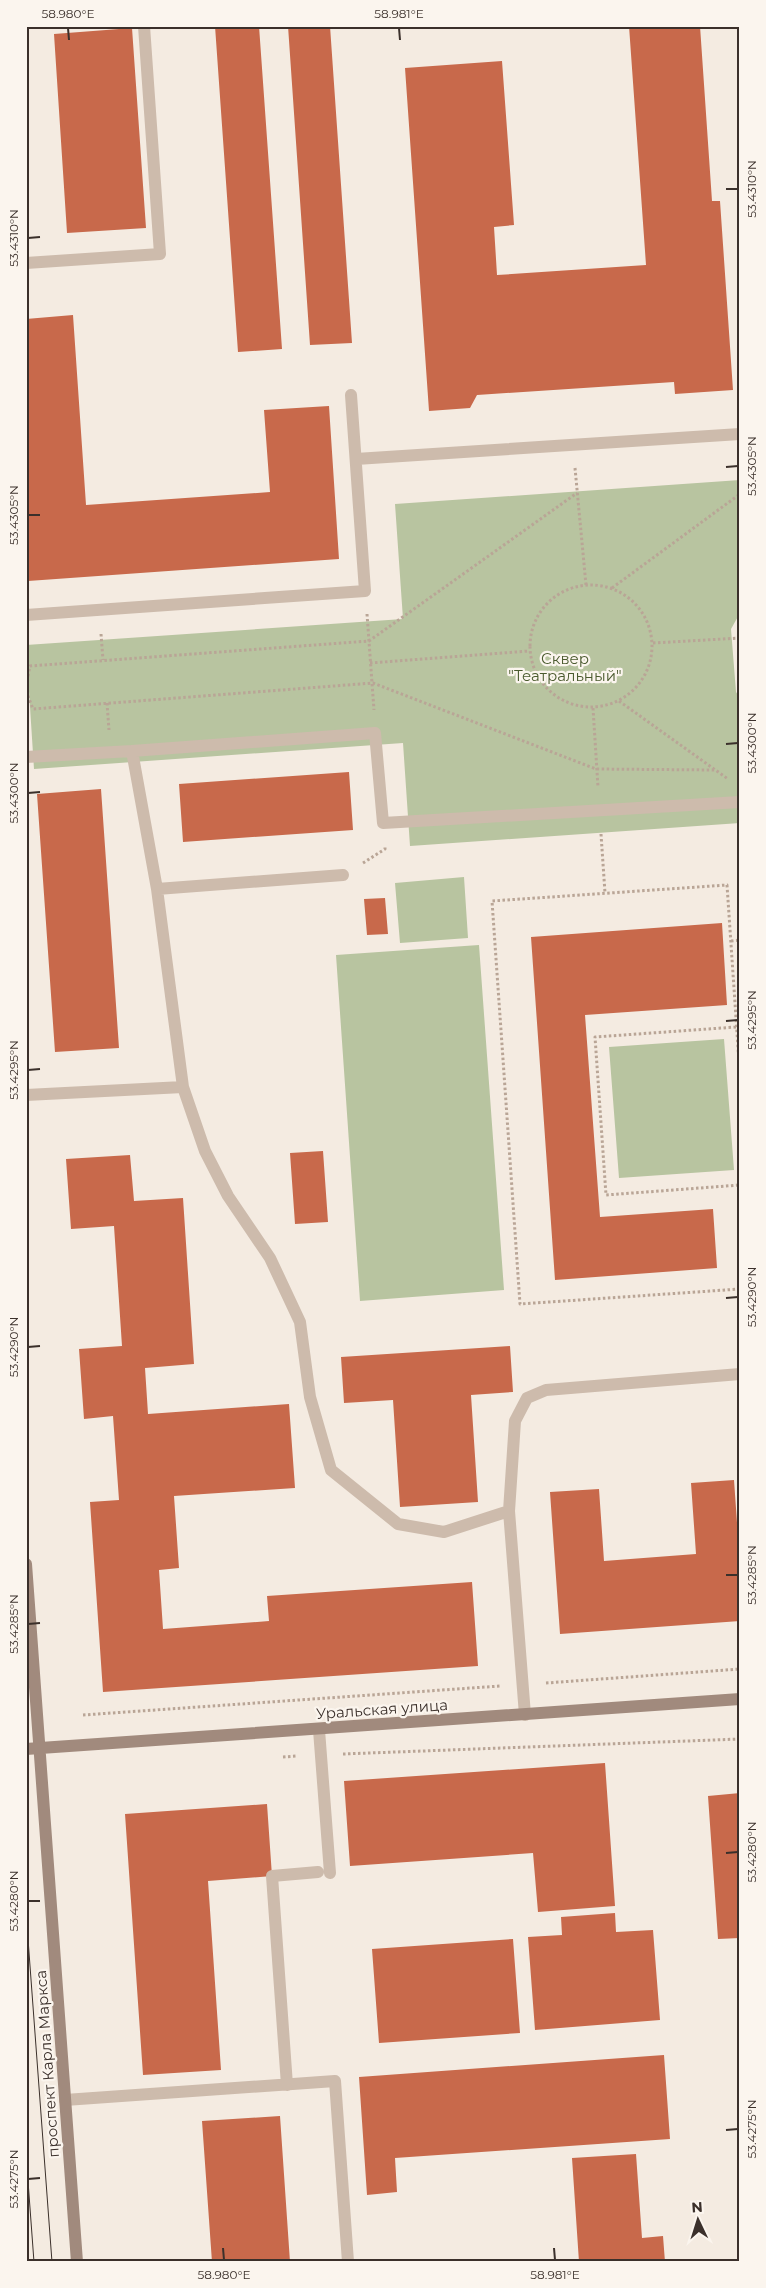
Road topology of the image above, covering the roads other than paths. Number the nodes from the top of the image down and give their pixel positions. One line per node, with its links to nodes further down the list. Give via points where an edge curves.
1 (144, 26): 2 (lane, via 160,254)
2 (26, 263)
3 (351, 395): 5 (lane)
4 (740, 434): 5 (lane)
5 (356, 459): 6 (lane, via 365,590)
6 (26, 615)
7 (132, 751): 8 (lane); 9 (lane, via 375,733 383,823); 11 (lane)
8 (26, 757)
9 (740, 802)
10 (343, 875): 11 (lane)
11 (157, 890): 12 (lane)
12 (183, 1087): 13 (lane); 15 (lane, via 213,1166 228,1196 270,1258 300,1322 310,1397 331,1470 398,1524 444,1532)
13 (26, 1095)
14 (740, 1374): 15 (lane, via 546,1390 527,1398 515,1420)
15 (508, 1511): 18 (lane)
16 (26, 1564): 20 (street, проспект Карла Маркса)
17 (740, 1699): 18 (street, Уральская улица)
18 (525, 1715): 19 (street, Уральская улица)
19 (319, 1730): 20 (street, Уральская улица); 22 (lane, via 323,1755 324,1872 272,1876)
20 (40, 1748): 21 (street, Уральская улица); 23 (street, проспект Карла Маркса)
21 (26, 1749)
22 (287, 2085): 23 (lane); 25 (lane, via 336,2081)
23 (65, 2100): 24 (street, проспект Карла Маркса)
24 (77, 2262)
25 (348, 2262)

